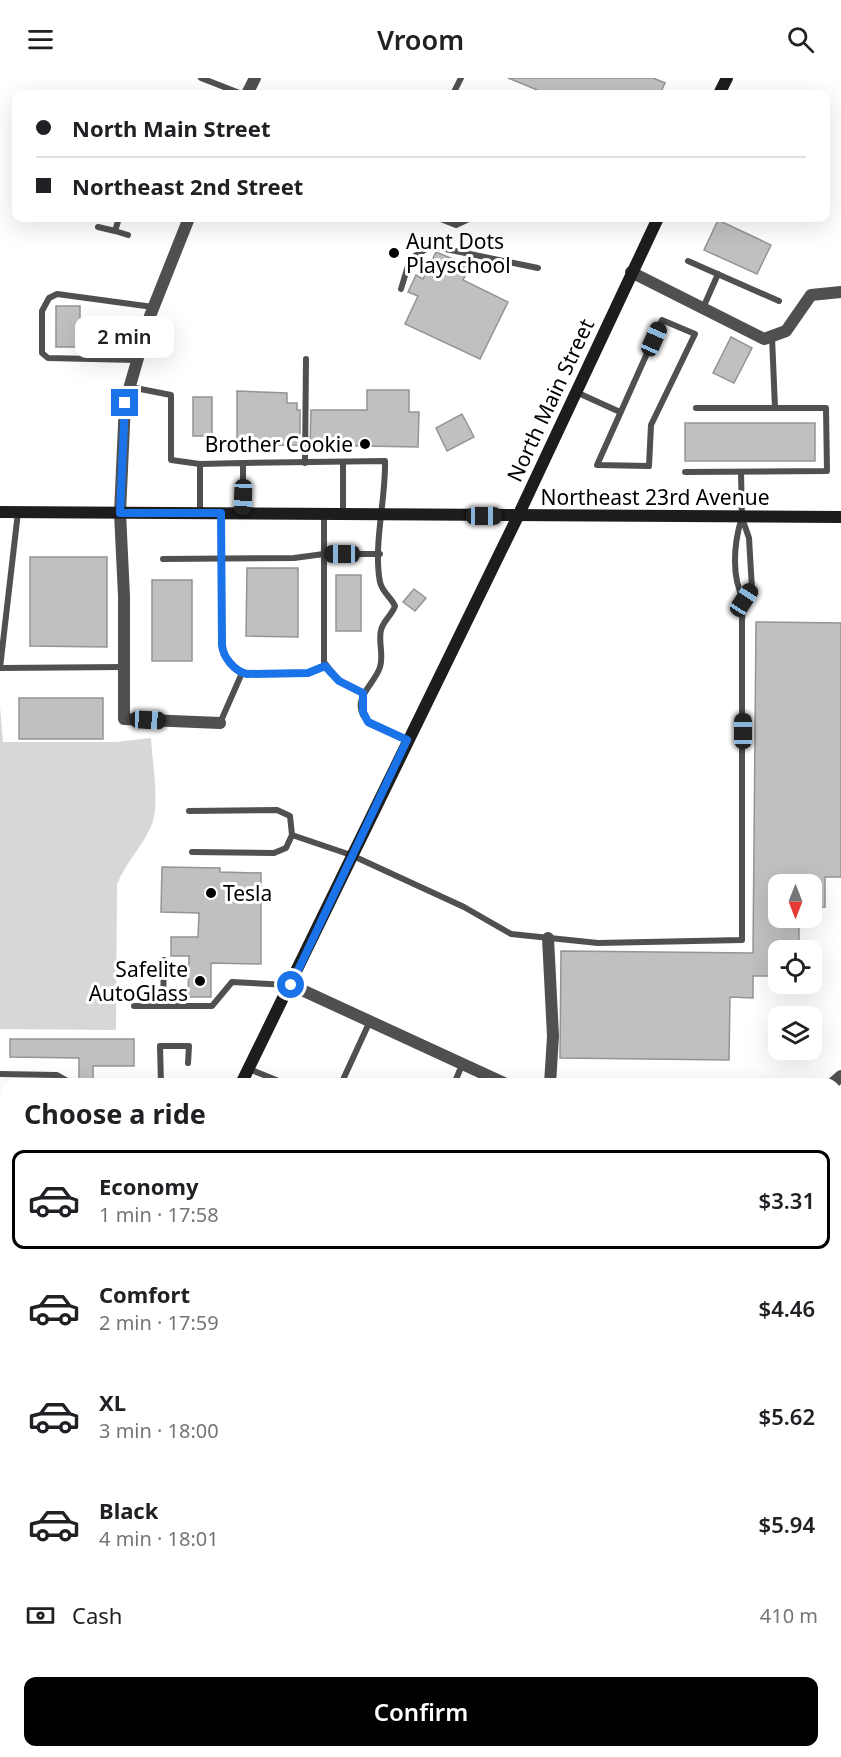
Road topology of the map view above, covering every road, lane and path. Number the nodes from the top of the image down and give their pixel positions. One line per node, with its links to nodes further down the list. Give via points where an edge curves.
1 (201, 78): 2 (lane)
2 (234, 90)
3 (118, 222): 9 (lane)
4 (188, 222): 18 (street)
5 (448, 222): 6 (lane)
6 (462, 222)
7 (656, 222): 13 (main road, North Main Street)
8 (98, 226): 9 (lane)
9 (115, 231): 10 (lane)
10 (128, 235)
11 (687, 261): 14 (lane)
12 (538, 268): 15 (lane, via 431,246 410,259)
13 (631, 272): 19 (street); 24 (main road, North Main Street)
14 (718, 274): 17 (lane); 19 (lane)
15 (401, 289)
16 (841, 292): 20 (street, via 811,295 786,331)
17 (778, 301)
18 (154, 307): 22 (street); 22 (lane, via 57,294 49,298 42,311 42,353 48,358)
19 (703, 309): 20 (street, via 764,339)
20 (772, 336): 26 (lane)
21 (306, 359): 30 (lane)
22 (136, 360): 23 (street)
23 (129, 387): 31 (lane, via 171,395 171,460); 36 (street)
24 (576, 392): 27 (lane); 43 (main road, North Main Street)
25 (696, 408): 26 (lane)
26 (775, 408): 33 (lane, via 826,408 827,471)
27 (620, 412): 27 (lane, via 662,320 695,333 651,425 649,466 597,465)
28 (343, 462): 30 (lane); 41 (lane); 42 (lane, via 386,461)
29 (243, 463): 30 (lane); 31 (lane); 39 (lane)
30 (305, 463)
31 (200, 464): 37 (lane)
32 (685, 472): 33 (lane)
33 (741, 472): 44 (lane)
34 (0, 512): 35 (main road, Northeast 23rd Avenue)
35 (18, 512): 36 (main road, Northeast 23rd Avenue); 53 (lane)
36 (120, 513): 37 (main road, Northeast 23rd Avenue); 51 (street)
37 (200, 513): 38 (main road, Northeast 23rd Avenue)
38 (221, 513): 39 (main road, Northeast 23rd Avenue); 49 (lane)
39 (243, 514): 40 (main road, Northeast 23rd Avenue)
40 (324, 514): 41 (main road, Northeast 23rd Avenue); 46 (lane)
41 (344, 514): 42 (main road, Northeast 23rd Avenue)
42 (381, 515): 43 (main road, Northeast 23rd Avenue); 47 (lane)
43 (518, 516): 44 (main road, Northeast 23rd Avenue); 57 (main road, North Main Street)
44 (742, 518): 45 (main road, Northeast 23rd Avenue); 50 (lane, via 736,538 736,570 738,590); 50 (lane, via 749,538 752,588)
45 (841, 518)
46 (324, 554): 47 (lane); 49 (lane); 52 (lane)
47 (380, 554): 55 (lane, via 380,583 394,609 380,632 380,668)
48 (163, 559): 49 (lane)
49 (222, 559): 54 (lane, via 222,651)
50 (744, 600): 62 (lane, via 742,940 598,943)
51 (124, 666): 53 (lane); 56 (street, via 124,719)
52 (325, 666): 54 (lane, via 308,673); 55 (lane, via 339,681)
53 (0, 668)
54 (242, 673): 56 (lane)
55 (363, 693): 57 (lane, via 363,712 368,722)
56 (220, 723)
57 (407, 740): 61 (main road, North Main Street)
58 (189, 811): 59 (lane, via 277,810 290,816)
59 (292, 834): 60 (lane, via 286,848 274,853); 61 (lane)
60 (192, 852)
61 (351, 855): 62 (lane, via 464,907 511,934); 64 (main road, North Main Street)
62 (548, 938): 79 (street, via 553,1036)
63 (164, 960): 66 (lane)
64 (291, 985): 66 (lane, via 232,982 212,1006); 67 (street); 70 (main road, North Main Street)
65 (134, 1006): 66 (lane)
66 (163, 1006)
67 (370, 1021): 69 (street); 76 (lane)
68 (188, 1064): 73 (lane, via 189,1046 160,1046)
69 (462, 1065): 77 (lane); 78 (street)
70 (249, 1069): 74 (main road, North Main Street); 75 (lane)
71 (0, 1074): 72 (lane)
72 (62, 1078)
73 (160, 1078)
74 (244, 1078)
75 (271, 1078)
76 (344, 1078)
77 (457, 1078)
78 (492, 1078)
79 (550, 1078)

